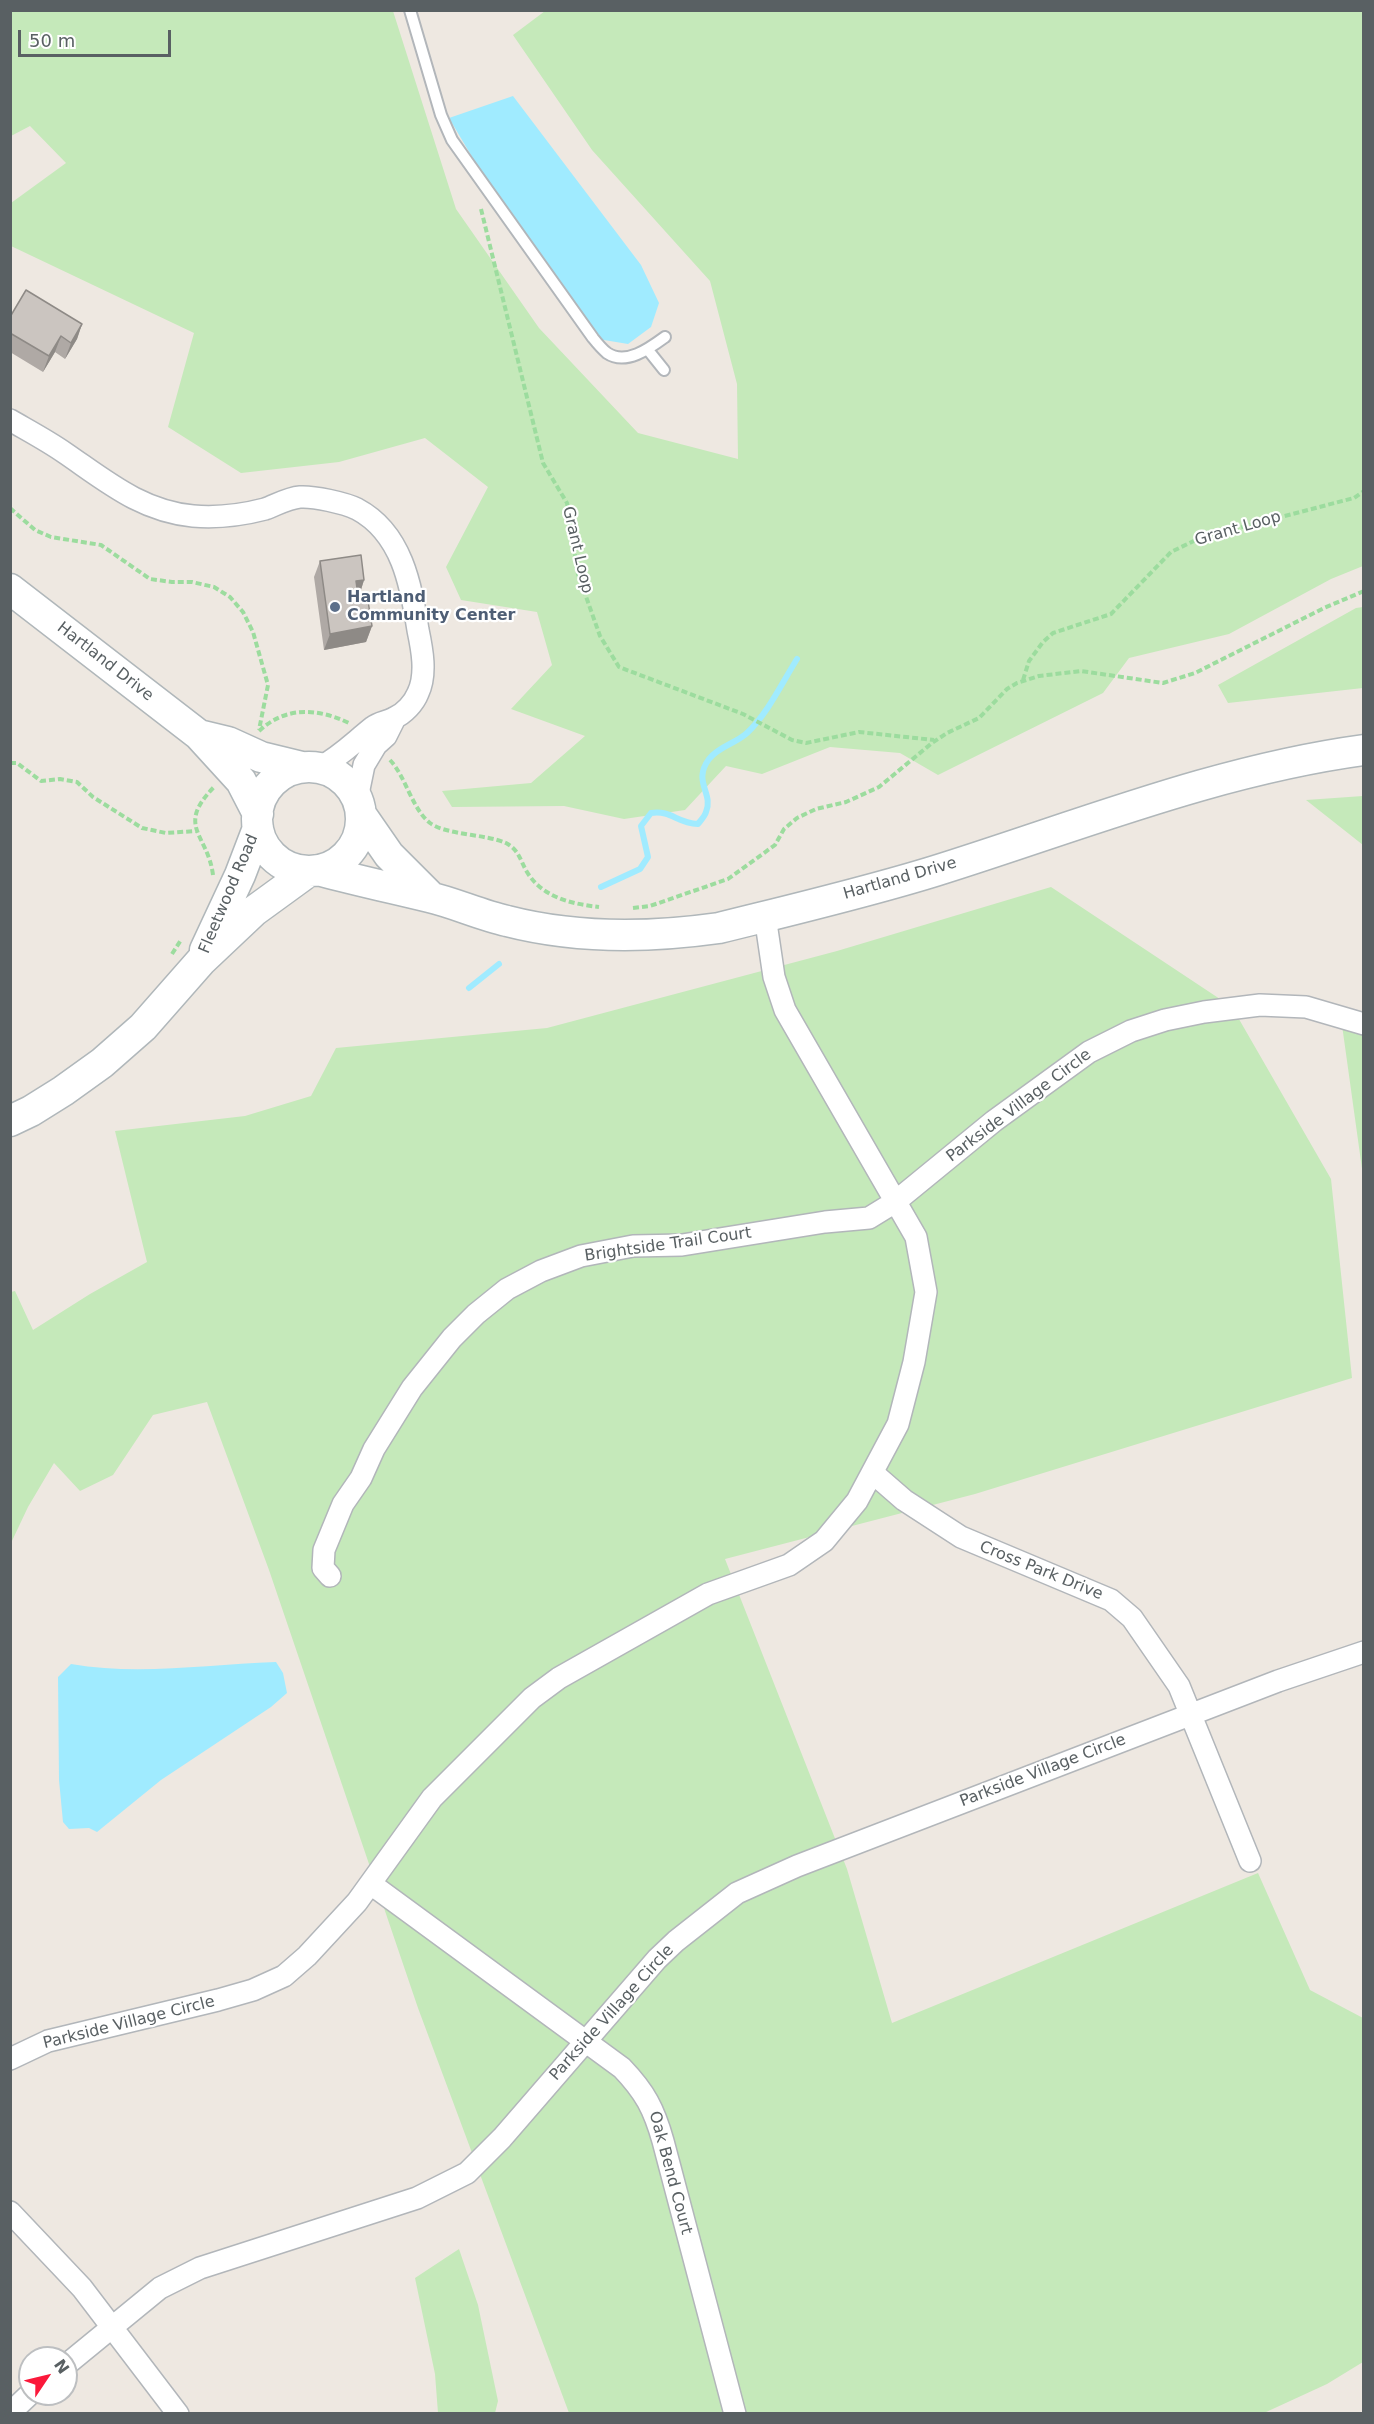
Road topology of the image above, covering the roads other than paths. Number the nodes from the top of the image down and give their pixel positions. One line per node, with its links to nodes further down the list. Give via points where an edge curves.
1 (410, 10): 3 (lane, via 452,140 593,339 608,354 624,358)
2 (665, 337): 3 (lane)
3 (648, 350): 4 (lane)
4 (664, 370)
5 (10, 420): 7 (street, via 117,489 154,508 192,516 227,516 299,497 357,509 375,522 405,566 423,661 419,691)
6 (10, 589): 8 (main road, Hartland Drive)
7 (395, 718): 10 (street, via 375,724 348,750); 11 (street, via 387,736 363,765)
8 (199, 735): 10 (main road, Hartland Drive, via 228,742 261,757); 12 (main road, Hartland Drive, via 241,781)
9 (1364, 750): 15 (main road, Hartland Drive, via 1279,765 1187,789 932,872)
10 (310, 768): 11 (main road, Hartland Drive, via 342,779); 12 (main road, via 285,772 272,783 262,797)
11 (360, 807): 13 (main road, via 360,833 353,848 341,861); 14 (main road, Hartland Drive, via 389,855)
12 (258, 821): 13 (main road, Hartland Drive, via 266,847 277,860 292,868); 16 (main road, Fleetwood Road, via 240,875)
13 (314, 871): 14 (main road, Hartland Drive); 16 (main road, Fleetwood Road, via 254,911)
14 (431, 897): 15 (main road, Hartland Drive, via 508,922 599,935 686,933)
15 (765, 916): 19 (street, Parkside Village Circle, via 774,977 785,1010)
16 (201, 961): 18 (main road, Fleetwood Road, via 143,1027 102,1063 55,1096)
17 (1364, 1024): 19 (street, Parkside Village Circle, via 1306,1007 1260,1005 1204,1012 1131,1031 1089,1052 994,1121)
18 (10, 1120)
19 (895, 1202): 20 (street, Parkside Village Circle, via 916,1237 926,1292 898,1424); 21 (street, Brightside Trail Court, via 869,1218 682,1245 633,1246 581,1256 540,1270 507,1290 476,1314 446,1346 387,1427 343,1504 324,1550 323,1568)
20 (873, 1473): 23 (street, Cross Park Drive, via 904,1500 961,1538 1116,1604 1132,1618 1173,1674); 25 (street, Parkside Village Circle, via 857,1501 824,1541 789,1565 708,1594 559,1678 532,1698 432,1797)
21 (330, 1576)
22 (1364, 1652): 23 (street, Parkside Village Circle)
23 (1191, 1714): 24 (street, Cross Park Drive); 26 (street, Parkside Village Circle, via 797,1866 737,1893 657,1959)
24 (1250, 1861)
25 (371, 1884): 26 (street, Oak Bend Court); 27 (street, Parkside Village Circle, via 284,1976 218,2001 48,2041)
26 (585, 2042): 29 (street, Parkside Village Circle, via 467,2173 417,2198 200,2268 160,2288); 32 (street, Oak Bend Court, via 622,2068 653,2107)
27 (10, 2059)
28 (10, 2212): 29 (street, via 82,2288)
29 (112, 2327): 30 (street, Parkside Village Circle); 31 (street)
30 (78, 2355)
31 (178, 2414)
32 (735, 2414)

